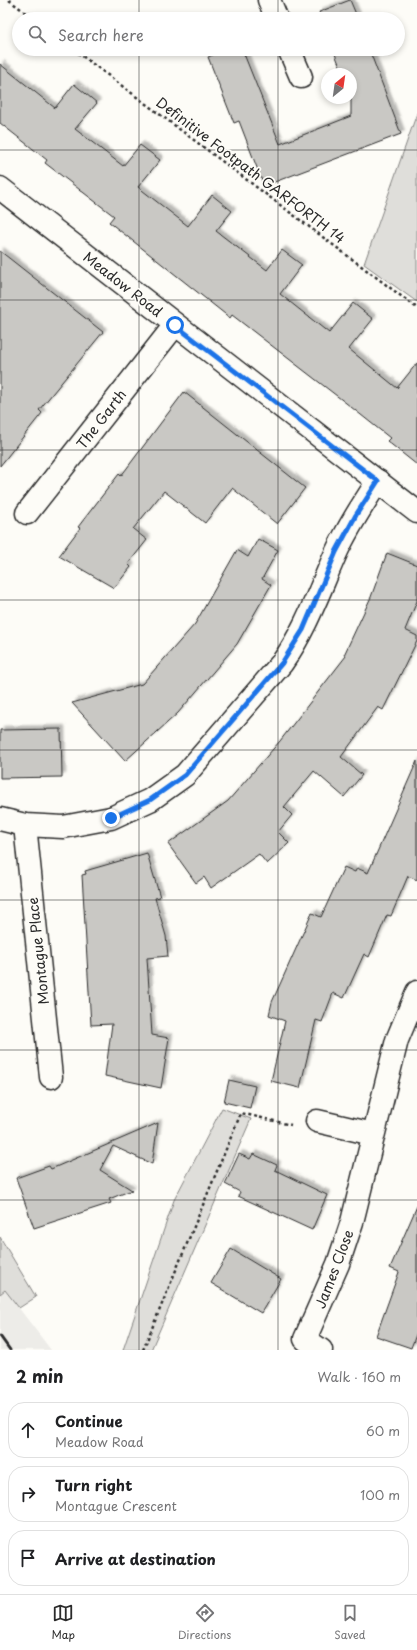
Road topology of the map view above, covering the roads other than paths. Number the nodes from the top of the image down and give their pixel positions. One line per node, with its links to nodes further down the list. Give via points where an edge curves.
1 (270, 0): 2 (street)
2 (274, 12)
3 (293, 56): 4 (street)
4 (301, 77)
5 (0, 188): 6 (street, Meadow Road)
6 (175, 325): 7 (street, Meadow Road); 9 (street, The Garth)
7 (378, 481): 8 (street, Meadow Road); 11 (street, via 336,552 312,611 293,647 185,775 150,800 111,818 63,827)
8 (417, 512)
9 (27, 513)
10 (0, 819): 11 (street)
11 (25, 825): 13 (street, Montague Place)
12 (417, 992): 15 (street, via 397,1040)
13 (51, 1077)
14 (317, 1121): 15 (street)
15 (373, 1134): 16 (street, James Close, via 352,1222 338,1264 305,1339)
16 (321, 1350)

